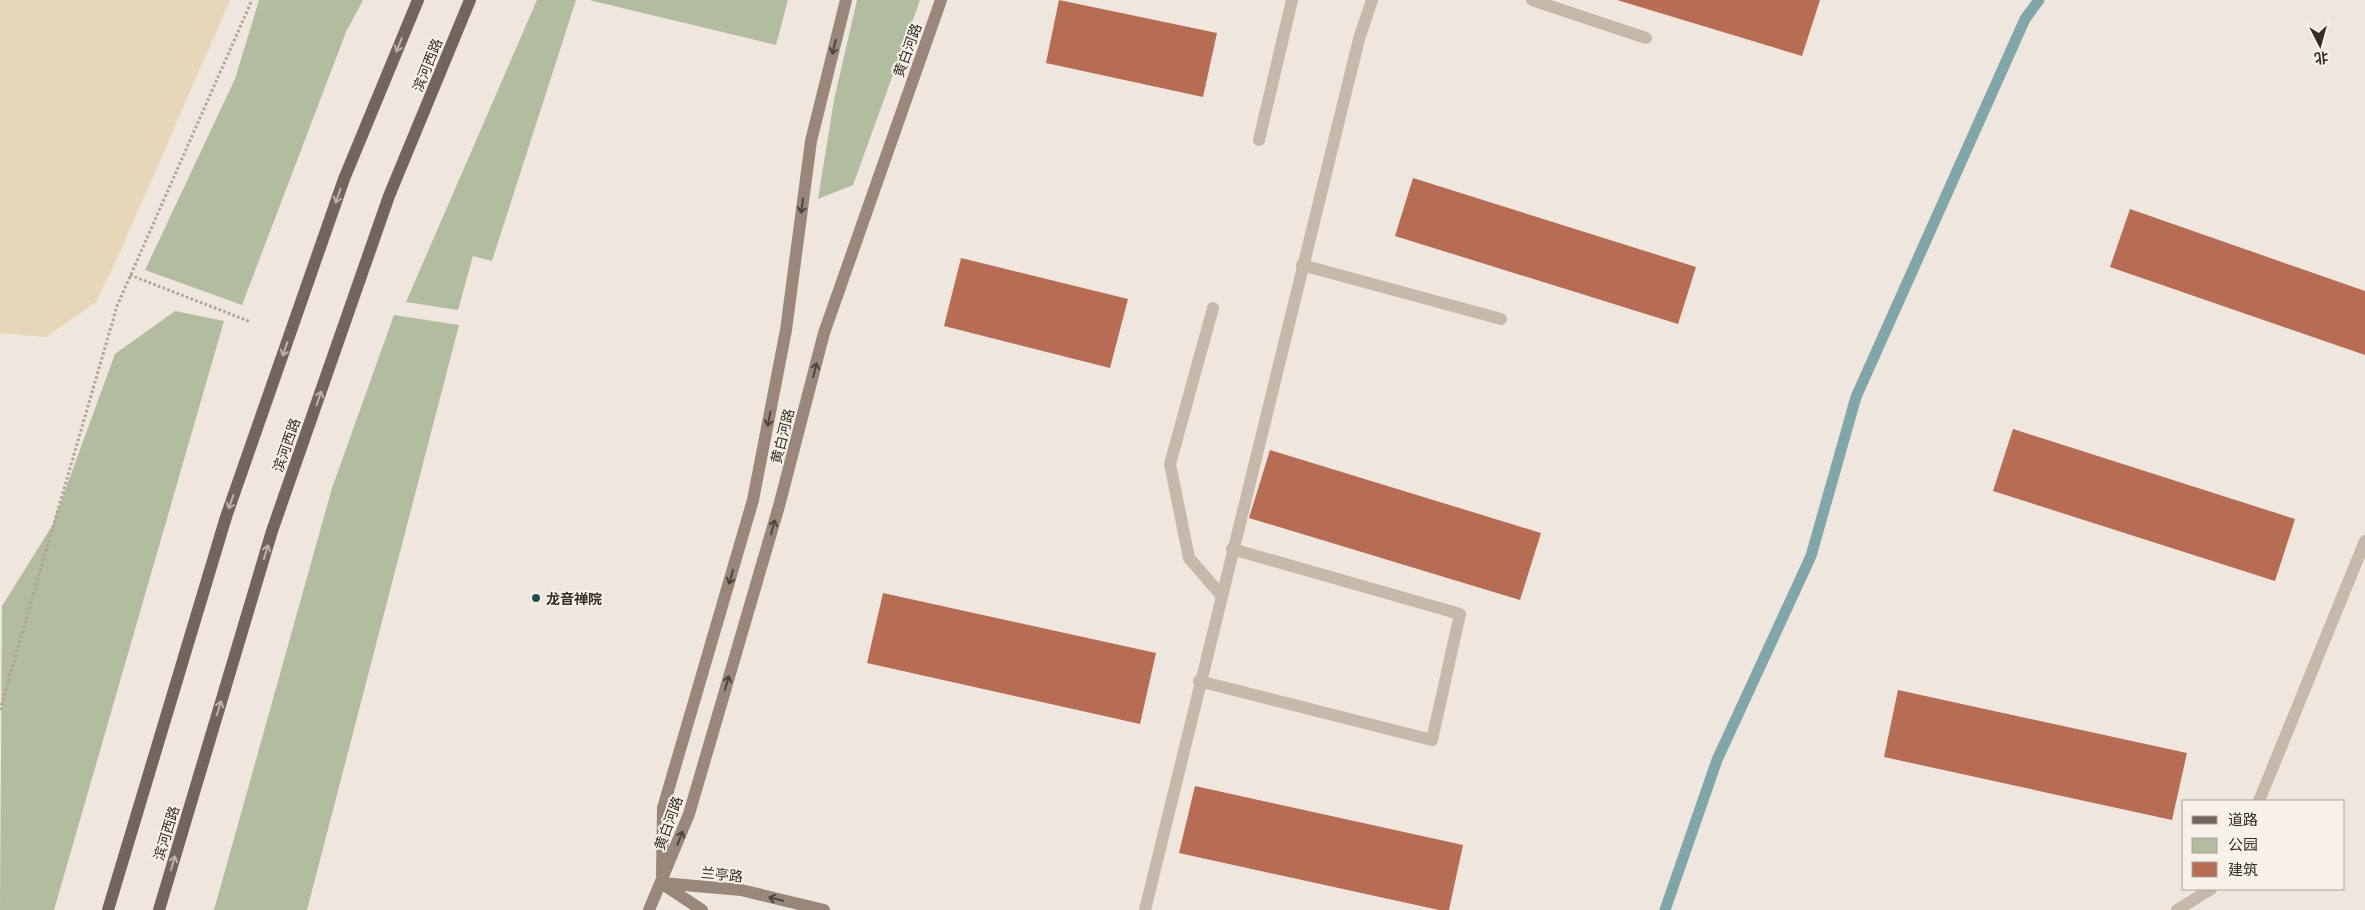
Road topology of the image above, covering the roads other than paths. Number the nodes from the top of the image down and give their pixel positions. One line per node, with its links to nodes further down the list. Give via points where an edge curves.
1 (418, 0): 20 (main road, one-way to 20, via 344,179 226,517)
2 (470, 0): 21 (main road, 滨河西路, one-way to 2, via 272,531 389,196)
3 (846, 0): 18 (street, 黄白河路, one-way to 18, via 811,141 786,330 753,500 662,808)
4 (941, 0): 18 (street, 黄白河路, one-way to 4, via 689,814 779,506 824,333)
5 (1292, 0): 9 (street)
6 (1372, 0): 10 (street, via 1359,39)
7 (1532, 0): 8 (street)
8 (1646, 38)
9 (1259, 140)
10 (1302, 265): 12 (street); 14 (street)
11 (1213, 308): 15 (street, via 1170,464 1189,558)
12 (1501, 319)
13 (2365, 541): 17 (street)
14 (1232, 549): 15 (street); 16 (street, via 1460,614 1432,740)
15 (1221, 595): 16 (street)
16 (1199, 681): 26 (street)
17 (2259, 800)
18 (662, 883): 22 (street, 黄白河路); 23 (street, 黄白河路); 24 (street); 25 (street, 兰亭路, one-way to 18, via 741,890)
19 (2210, 890): 27 (street)
20 (108, 910)
21 (158, 910)
22 (649, 910)
23 (659, 910)
24 (702, 910)
25 (824, 910)
26 (1145, 910)
27 (2177, 910)

